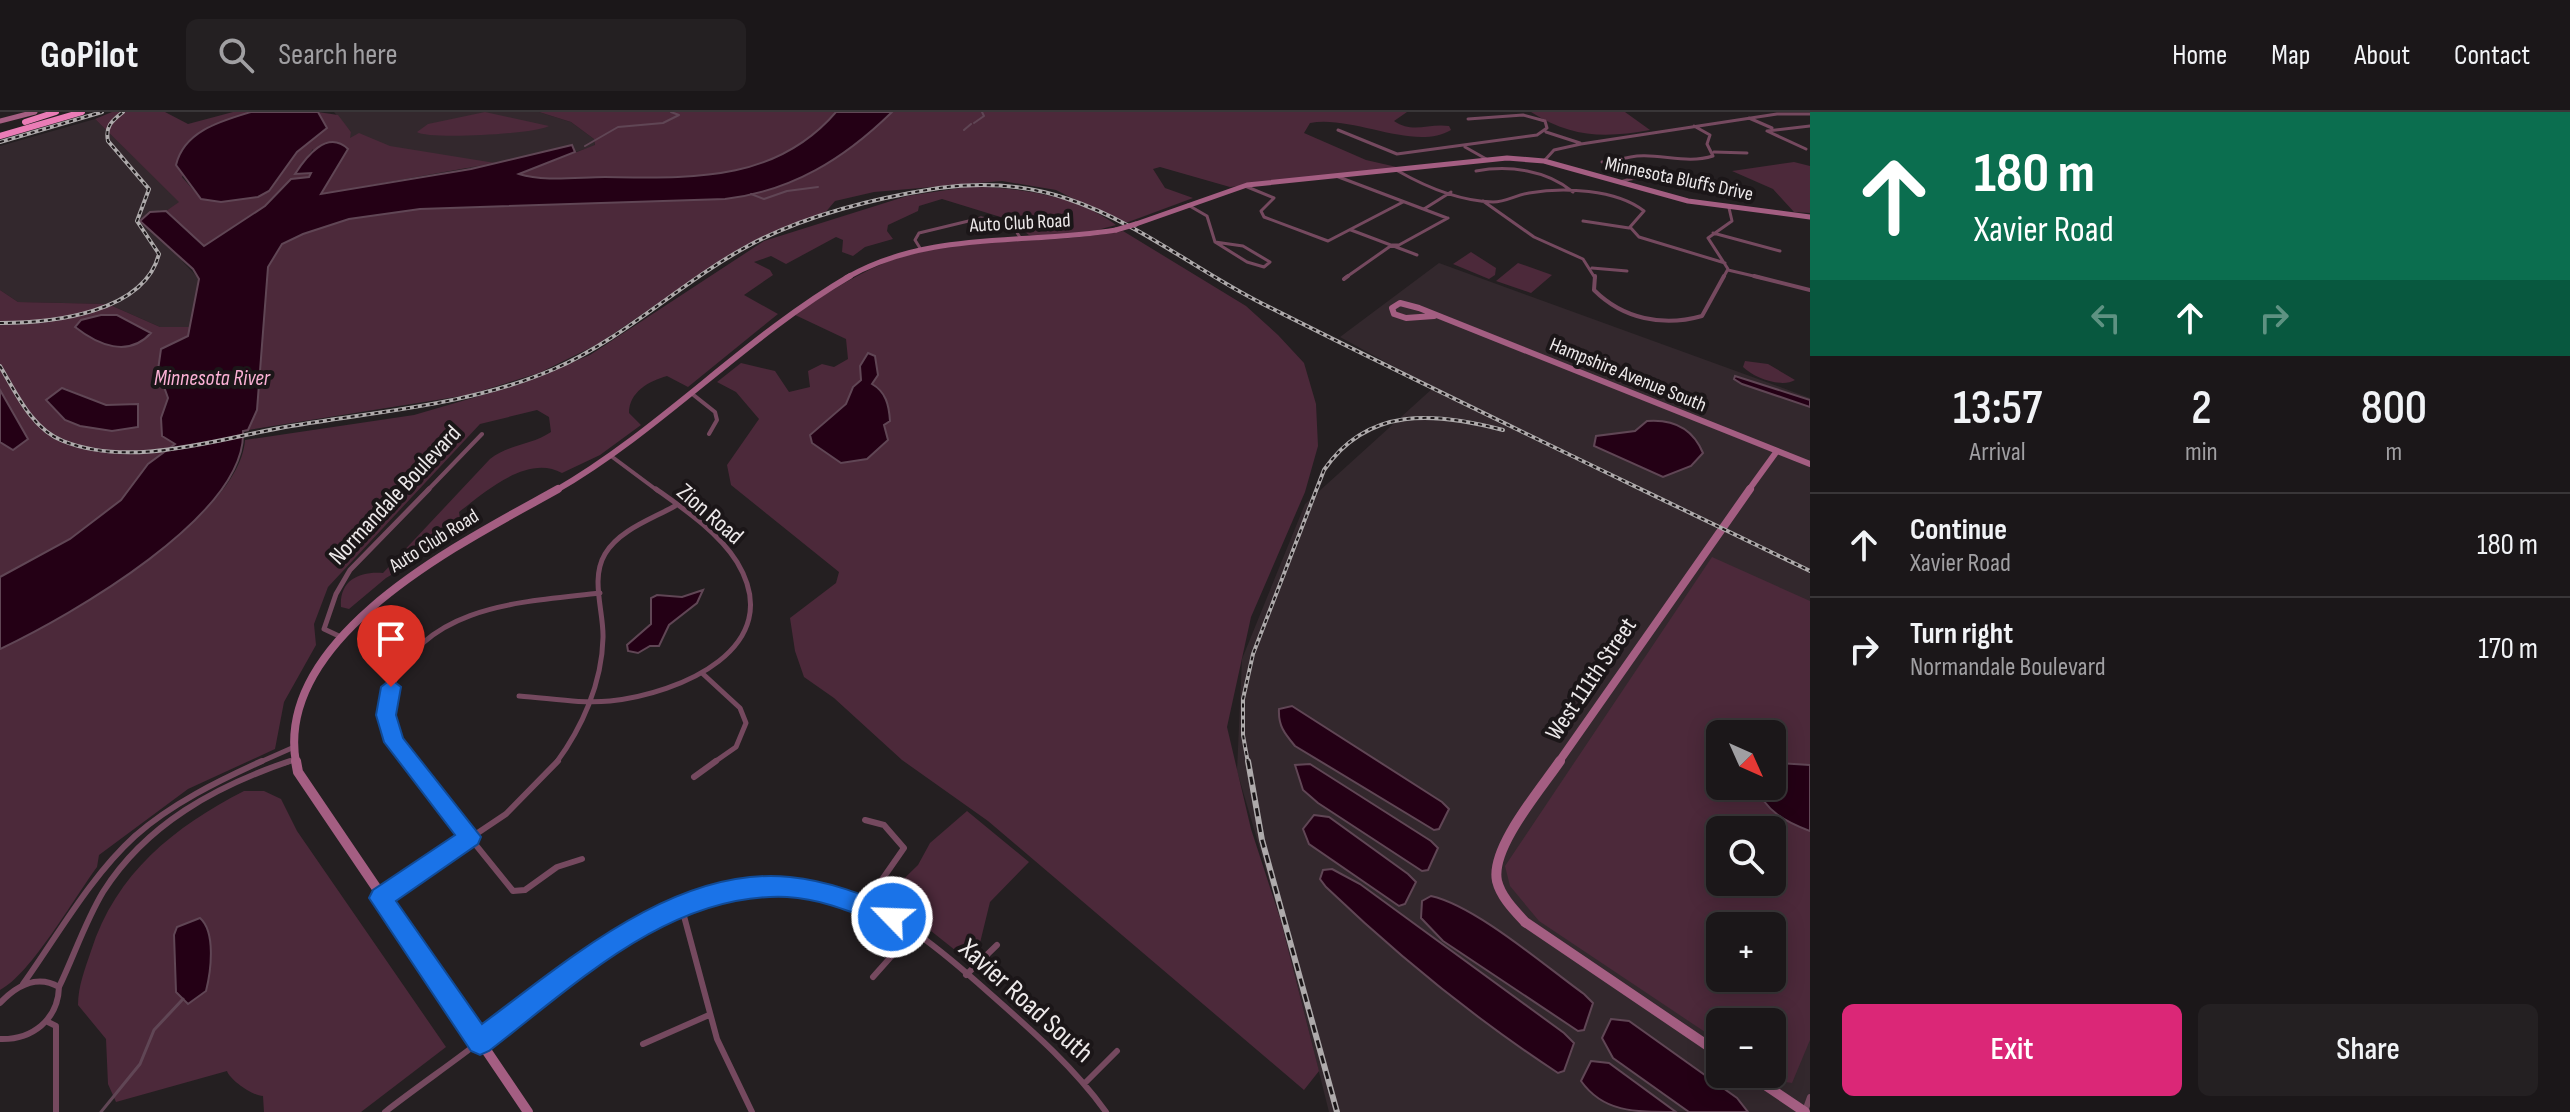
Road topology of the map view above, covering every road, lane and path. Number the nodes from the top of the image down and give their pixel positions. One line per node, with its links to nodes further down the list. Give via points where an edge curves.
1 (35, 112): 8 (street)
2 (56, 112): 14 (highway)
3 (63, 112): 14 (highway)
4 (82, 112): 14 (highway)
5 (1806, 113): 6 (street, Auto Club Road)
6 (1749, 118): 9 (street, Auto Club Road); 11 (street)
7 (1468, 119): 13 (street, via 1530,116 1546,122)
8 (0, 121)
9 (1693, 126): 15 (street, Auto Club Road); 18 (street, via 1710,135 1707,144)
10 (1810, 126): 11 (street)
11 (1773, 128): 17 (street, via 1767,133)
12 (1338, 130): 16 (street, via 1357,135 1386,154)
13 (1546, 132): 15 (street); 16 (street)
14 (0, 133)
15 (1581, 144): 21 (street, Auto Club Road, via 1554,150)
16 (1464, 146): 20 (street)
17 (1806, 149)
18 (1713, 152): 19 (street); 23 (street, via 1701,160 1633,155)
19 (1747, 153)
20 (1488, 160): 21 (street, Auto Club Road); 24 (street, Auto Club Road)
21 (1544, 161): 28 (street, Minnesota Bluffs Drive)
22 (1602, 162): 23 (street)
23 (1619, 163): 27 (street)
24 (1398, 171): 26 (street, Auto Club Road); 30 (street)
25 (1476, 171): 32 (street, via 1510,168 1557,181)
26 (1336, 176): 29 (street, Auto Club Road); 34 (street)
27 (1641, 178): 28 (street); 31 (street, via 1712,183)
28 (1618, 184): 36 (street, Minnesota Bluffs Drive)
29 (1245, 186): 35 (street, Auto Club Road); 41 (street, via 1274,198 1261,211 1264,217 1328,241)
30 (1451, 192): 33 (street); 37 (street)
31 (1740, 192)
32 (1573, 193): 33 (street, via 1540,191 1507,201); 40 (street, via 1640,207 1644,211)
33 (1483, 201): 50 (street, via 1522,230 1569,250)
34 (1403, 202): 37 (street); 41 (street)
35 (1187, 204): 43 (street, Auto Club Road, bridge, via 1116,230); 44 (street, via 1207,216)
36 (1729, 208): 38 (street, Minnesota Bluffs Drive); 42 (street, via 1732,221)
37 (1423, 210): 45 (street, via 1448,218)
38 (1810, 217)
39 (1583, 221): 40 (street)
40 (1630, 228): 49 (street, via 1654,243)
41 (1350, 230): 45 (street)
42 (1712, 233): 47 (street); 49 (street, via 1708,242)
43 (1021, 239): 46 (street, Auto Club Road); 46 (street, via 1011,223 981,218 923,231 915,238)
44 (1215, 242): 44 (street, via 1243,246 1270,262 1264,267 1247,262)
45 (1392, 245): 48 (street); 53 (street)
46 (920, 248): 56 (street, Auto Club Road, via 875,264 797,308)
47 (1780, 251)
48 (1417, 255)
49 (1726, 263): 51 (street)
50 (1592, 268): 51 (street, via 1594,290 1608,303 1663,321 1702,316); 52 (street)
51 (1728, 270): 54 (street)
52 (1627, 271)
53 (1344, 279)
54 (1810, 290)
55 (1434, 316): 55 (street, Hampshire Avenue South, via 1407,304 1392,308 1406,318); 59 (street, Hampshire Avenue South)
56 (691, 393): 58 (street, via 715,412 717,420); 60 (street, Auto Club Road)
57 (482, 434): 64 (street, Normandale Boulevard, via 350,570 324,629)
58 (709, 434)
59 (1777, 451): 61 (street, Hampshire Avenue South); 89 (street, West 111th Street, via 1496,857 1497,882 1512,909)
60 (611, 456): 62 (street, Zion Road); 64 (street, Auto Club Road, via 418,566 376,598)
61 (1810, 464)
62 (675, 506): 63 (street, via 611,546 598,570); 65 (street, Zion Road, via 728,549 744,573 751,602 745,635)
63 (600, 593): 67 (street, via 603,647); 72 (street, via 467,616 425,640 396,674 386,715 394,742)
64 (341, 637): 68 (street, via 305,697)
65 (702, 673): 67 (street, Zion Road, via 655,693); 70 (street, via 740,708 746,723 736,747)
66 (519, 696): 67 (street, Zion Road)
67 (589, 702): 72 (street, via 551,771)
68 (292, 748): 69 (street); 81 (street, via 213,783 137,834 114,857)
69 (295, 760): 74 (street, via 305,787); 82 (street, via 211,793 132,852 103,893)
70 (694, 777)
71 (865, 820): 75 (street, via 884,825 904,848 875,882)
72 (470, 837): 73 (street, via 513,891 525,890 557,867); 74 (street)
73 (582, 859)
74 (381, 898): 87 (street)
75 (865, 904): 76 (street, Xavier Road South, via 787,887 726,891); 77 (street, Xavier Road South)
76 (681, 905): 84 (street); 87 (street, Xavier Road South, via 591,957)
77 (913, 932): 79 (street, Xavier Road South); 80 (street)
78 (997, 945): 79 (street)
79 (965, 975): 91 (street, Xavier Road South)
80 (873, 977)
81 (23, 984): 82 (street, via 39,979); 83 (street)
82 (59, 987): 85 (street, via 60,999)
83 (0, 1003)
84 (709, 1015): 88 (street); 97 (street)
85 (48, 1022): 86 (street, via 26,1036); 95 (street, via 56,1026)
86 (0, 1039)
87 (480, 1042): 94 (street, Xavier Road South); 96 (street)
88 (643, 1044)
89 (1706, 1045)
90 (1117, 1051): 91 (street)
91 (1085, 1083): 98 (street, Xavier Road South)
92 (1770, 1088): 99 (street)
93 (1810, 1097): 99 (street)
94 (391, 1110)
95 (56, 1112)
96 (528, 1112)
97 (752, 1112)
98 (1106, 1112)
99 (1805, 1112)

